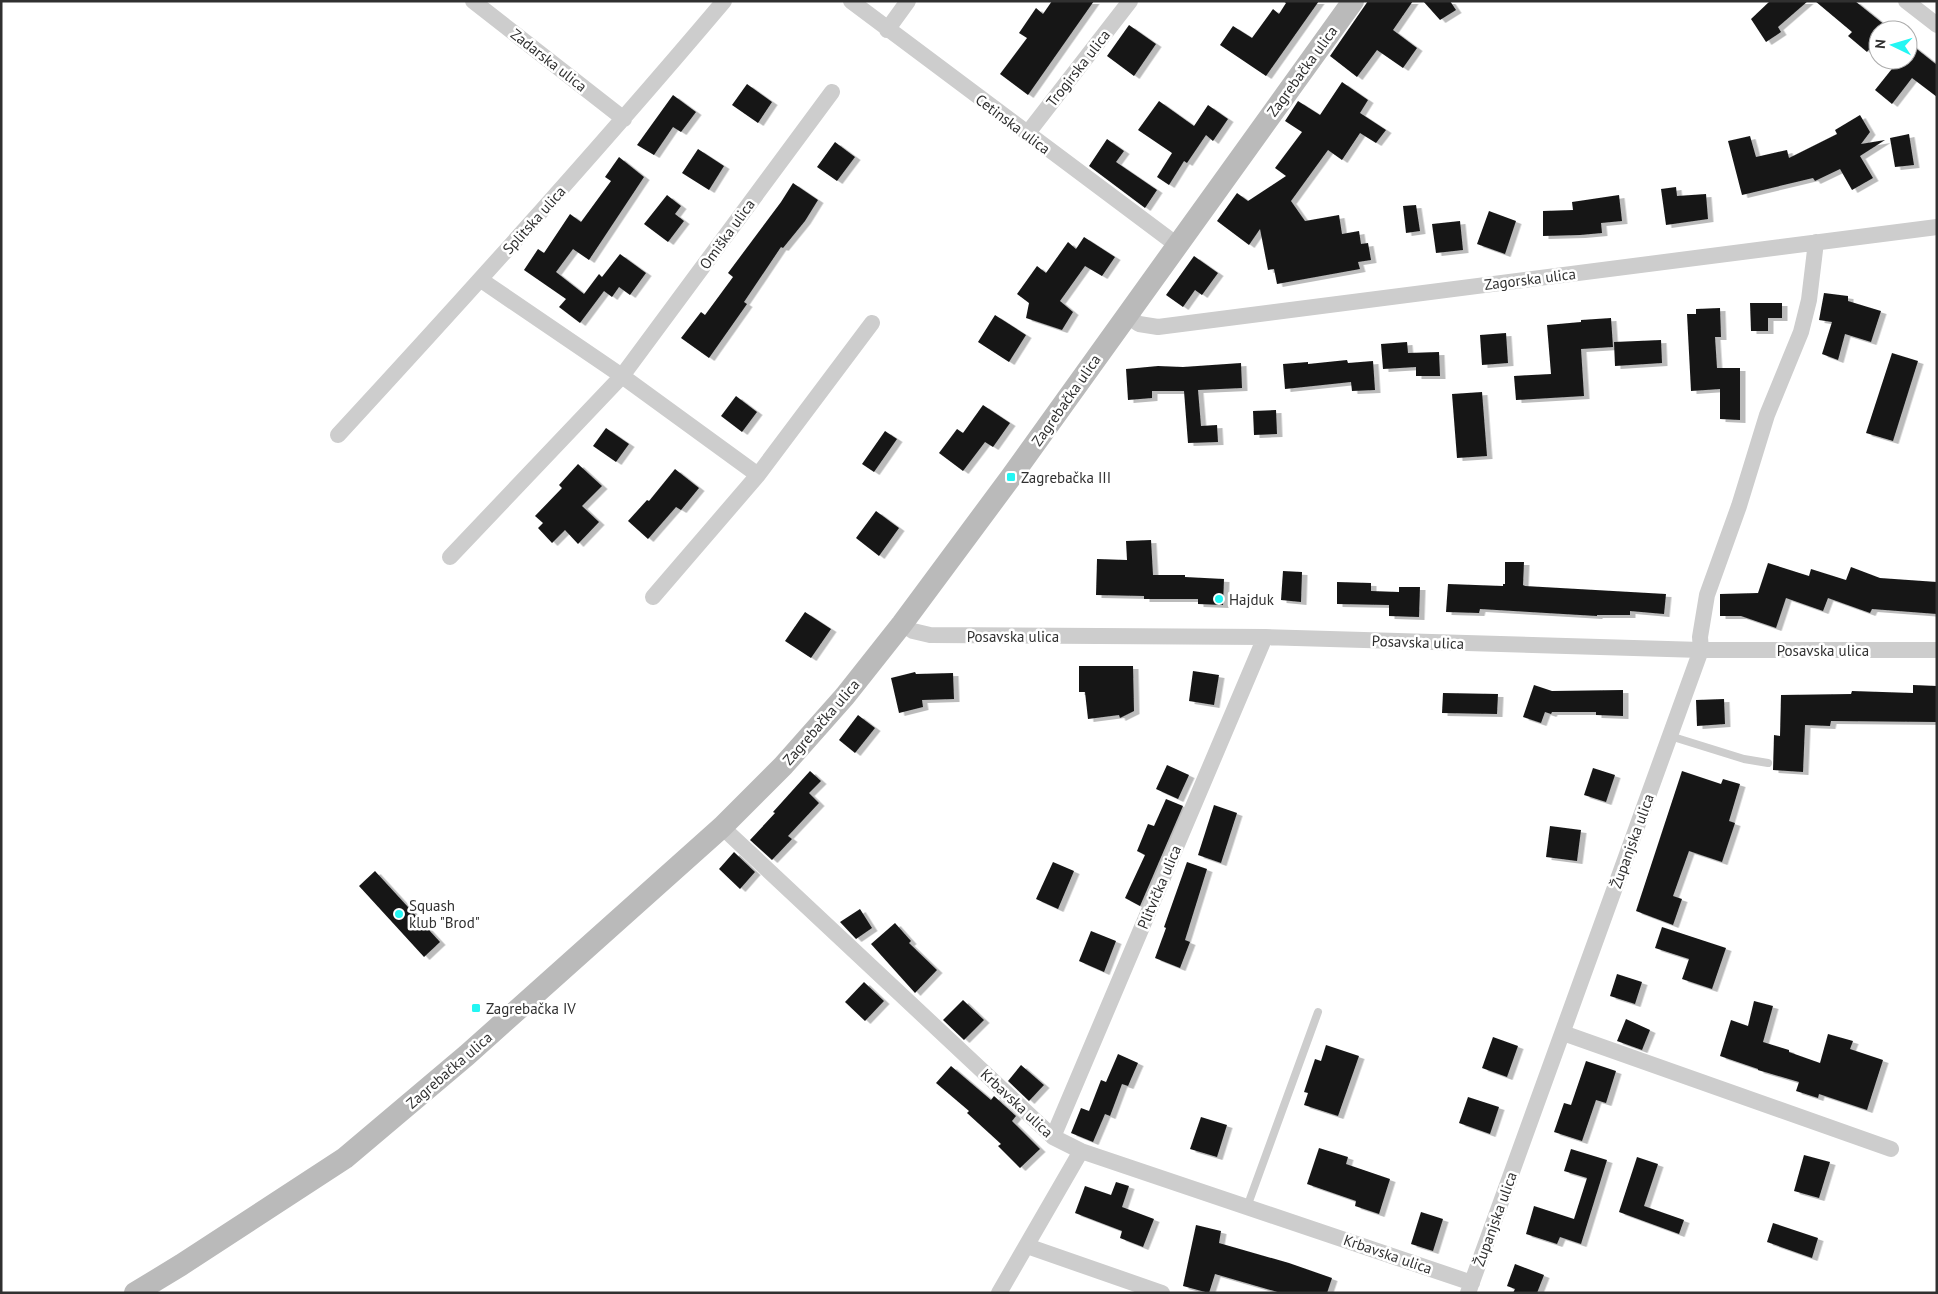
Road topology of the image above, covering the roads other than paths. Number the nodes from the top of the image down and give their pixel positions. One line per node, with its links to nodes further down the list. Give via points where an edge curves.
1 (473, 1): 11 (street, Zadarska ulica)
2 (724, 1): 11 (street, Splitska ulica)
3 (851, 1): 9 (street, Cetinska ulica)
4 (908, 1): 9 (street)
5 (1130, 1): 12 (street, Trogirska ulica)
6 (1353, 1): 15 (main road, Zagrebačka ulica)
7 (1906, 1): 8 (street)
8 (1937, 25)
9 (887, 30): 12 (street, Cetinska ulica)
10 (832, 92): 19 (street, Omiška ulica)
11 (624, 119): 16 (street, Splitska ulica)
12 (1027, 134): 15 (street, Cetinska ulica)
13 (1937, 227): 14 (street, Zagorska ulica)
14 (1816, 242): 17 (street, Zagorska ulica, via 1158,327 1139,324); 26 (street, Županjska ulica, via 1809,300 1801,332 1767,415 1739,506 1706,596)
15 (1177, 245): 17 (main road, Zagrebačka ulica)
16 (481, 280): 19 (street); 20 (street, Splitska ulica)
17 (1126, 316): 24 (main road, Zagrebačka ulica)
18 (872, 323): 21 (street)
19 (622, 376): 21 (street); 22 (street, Omiška ulica)
20 (338, 434)
21 (758, 475): 23 (street)
22 (450, 557)
23 (653, 597)
24 (902, 624): 25 (street, Posavska ulica, via 930,635); 30 (main road, Zagrebačka ulica, via 784,766)
25 (1265, 637): 26 (street, Posavska ulica); 33 (street, Plitvička ulica)
26 (1701, 650): 27 (street, Posavska ulica); 28 (street, Županjska ulica)
27 (1937, 650)
28 (1670, 736): 29 (lane, via 1744,759); 32 (street, Županjska ulica)
29 (1768, 763)
30 (722, 827): 33 (street, Krbavska ulica); 39 (main road, Zagrebačka ulica, via 467,1055 345,1158)
31 (1318, 1012): 36 (lane)
32 (1563, 1033): 34 (street); 38 (street, Županjska ulica)
33 (1053, 1137): 35 (street, Krbavska ulica)
34 (1891, 1149)
35 (1081, 1150): 36 (street, Krbavska ulica); 37 (street)
36 (1248, 1207): 38 (street, Krbavska ulica)
37 (1027, 1246): 40 (street); 41 (street)
38 (1470, 1288)
39 (135, 1293)
40 (999, 1293)
41 (1162, 1293)

